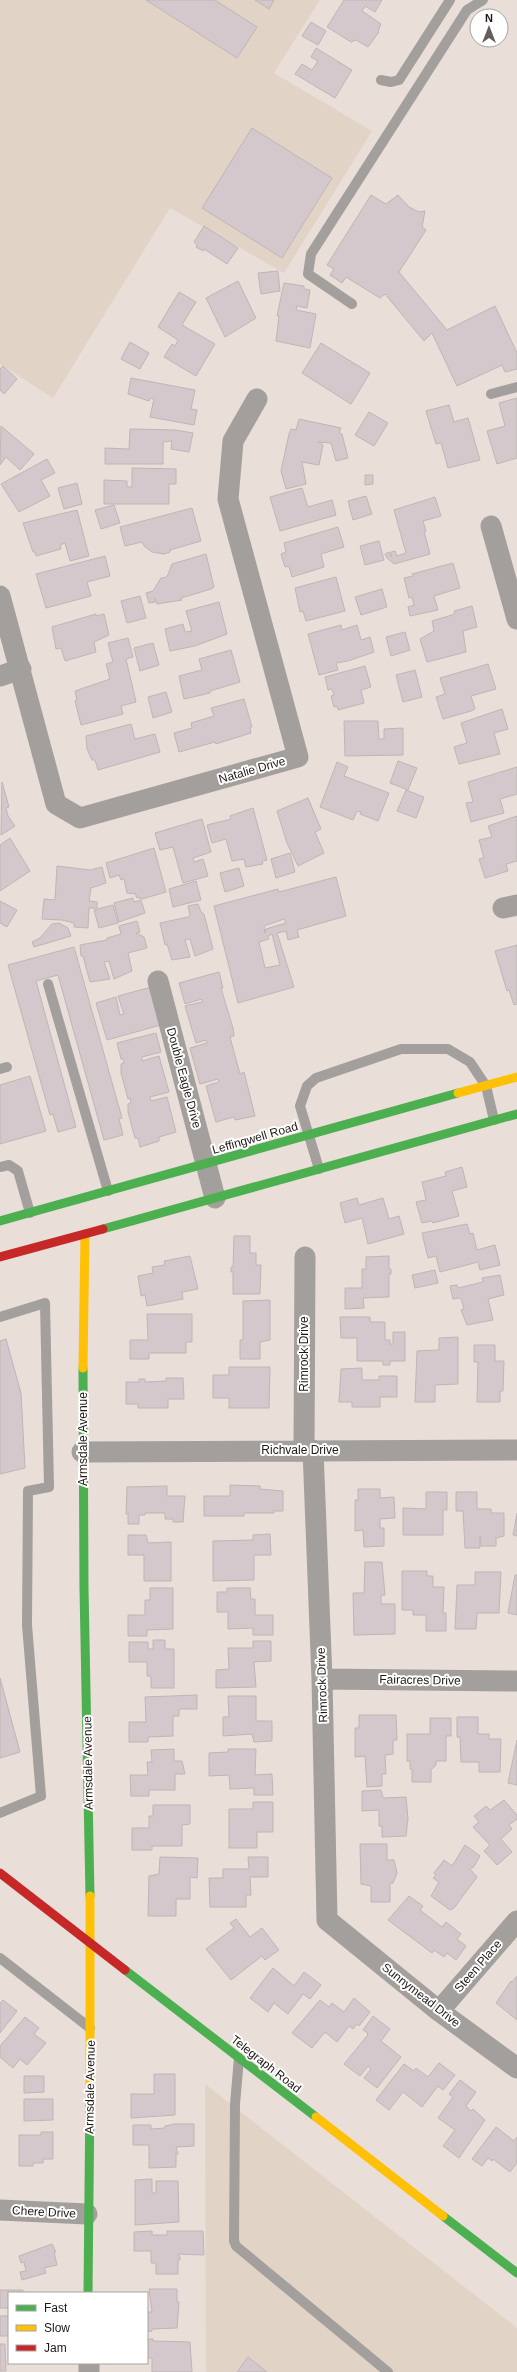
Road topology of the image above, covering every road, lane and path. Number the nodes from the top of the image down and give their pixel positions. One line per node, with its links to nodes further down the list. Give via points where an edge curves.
1 (450, 0): 3 (lane, via 399,80)
2 (483, 0): 4 (lane, via 467,10 311,254 308,274)
3 (381, 80)
4 (352, 304)
5 (517, 387): 6 (lane)
6 (491, 394)
7 (257, 399): 11 (street, Natalie Drive, via 233,440 228,499 298,756 80,818 56,804)
8 (491, 526): 10 (street)
9 (0, 596): 11 (street, Natalie Drive)
10 (517, 618)
11 (21, 669): 12 (street)
12 (0, 676)
13 (158, 981): 20 (street, Double Eagle Drive)
14 (48, 984): 23 (lane)
15 (517, 1078): 16 (main road, Leffingwell Road)
16 (486, 1086): 18 (lane); 19 (main road, Leffingwell Road); 19 (lane, via 470,1062 448,1049 401,1049 316,1078 307,1086 300,1106)
17 (517, 1114): 18 (main road)
18 (494, 1120): 22 (main road)
19 (309, 1135): 20 (main road, Leffingwell Road); 22 (lane)
20 (206, 1164): 23 (main road, Leffingwell Road); 24 (street, Double Eagle Drive)
21 (0, 1167): 25 (lane, via 9,1164 18,1171)
22 (319, 1169): 24 (main road)
23 (108, 1191): 25 (main road, Leffingwell Road)
24 (215, 1198): 27 (main road)
25 (30, 1213): 26 (main road, Leffingwell Road)
26 (0, 1221)
27 (85, 1234): 28 (main road); 33 (main road, Armsdale Avenue)
28 (0, 1257)
29 (305, 1257): 31 (street, Rimrock Drive)
30 (0, 1317): 36 (lane, via 45,1303 49,1487 28,1491 27,1625 42,1796)
31 (309, 1450): 32 (street, Richvale Drive); 33 (street, Richvale Drive); 34 (street, Rimrock Drive)
32 (517, 1450)
33 (82, 1452): 40 (main road, Armsdale Avenue)
34 (322, 1679): 35 (street, Fairacres Drive); 38 (street, Rimrock Drive)
35 (517, 1681)
36 (0, 1813)
37 (0, 1873): 40 (main road, Telegraph Road)
38 (327, 1920): 42 (street, Sunnymead Drive)
39 (517, 1921): 42 (street, Steen Place)
40 (91, 1944): 43 (main road, Armsdale Avenue); 44 (main road, Telegraph Road)
41 (0, 1958): 43 (lane)
42 (439, 2011): 45 (street, Sunnymead Drive)
43 (92, 2029): 47 (main road, Armsdale Avenue)
44 (239, 2058): 48 (main road, Telegraph Road); 50 (lane, via 235,2104 236,2246)
45 (517, 2068)
46 (0, 2210): 47 (street, Chere Drive)
47 (87, 2214): 49 (main road, Armsdale Avenue)
48 (517, 2273)
49 (88, 2292)
50 (388, 2372)

